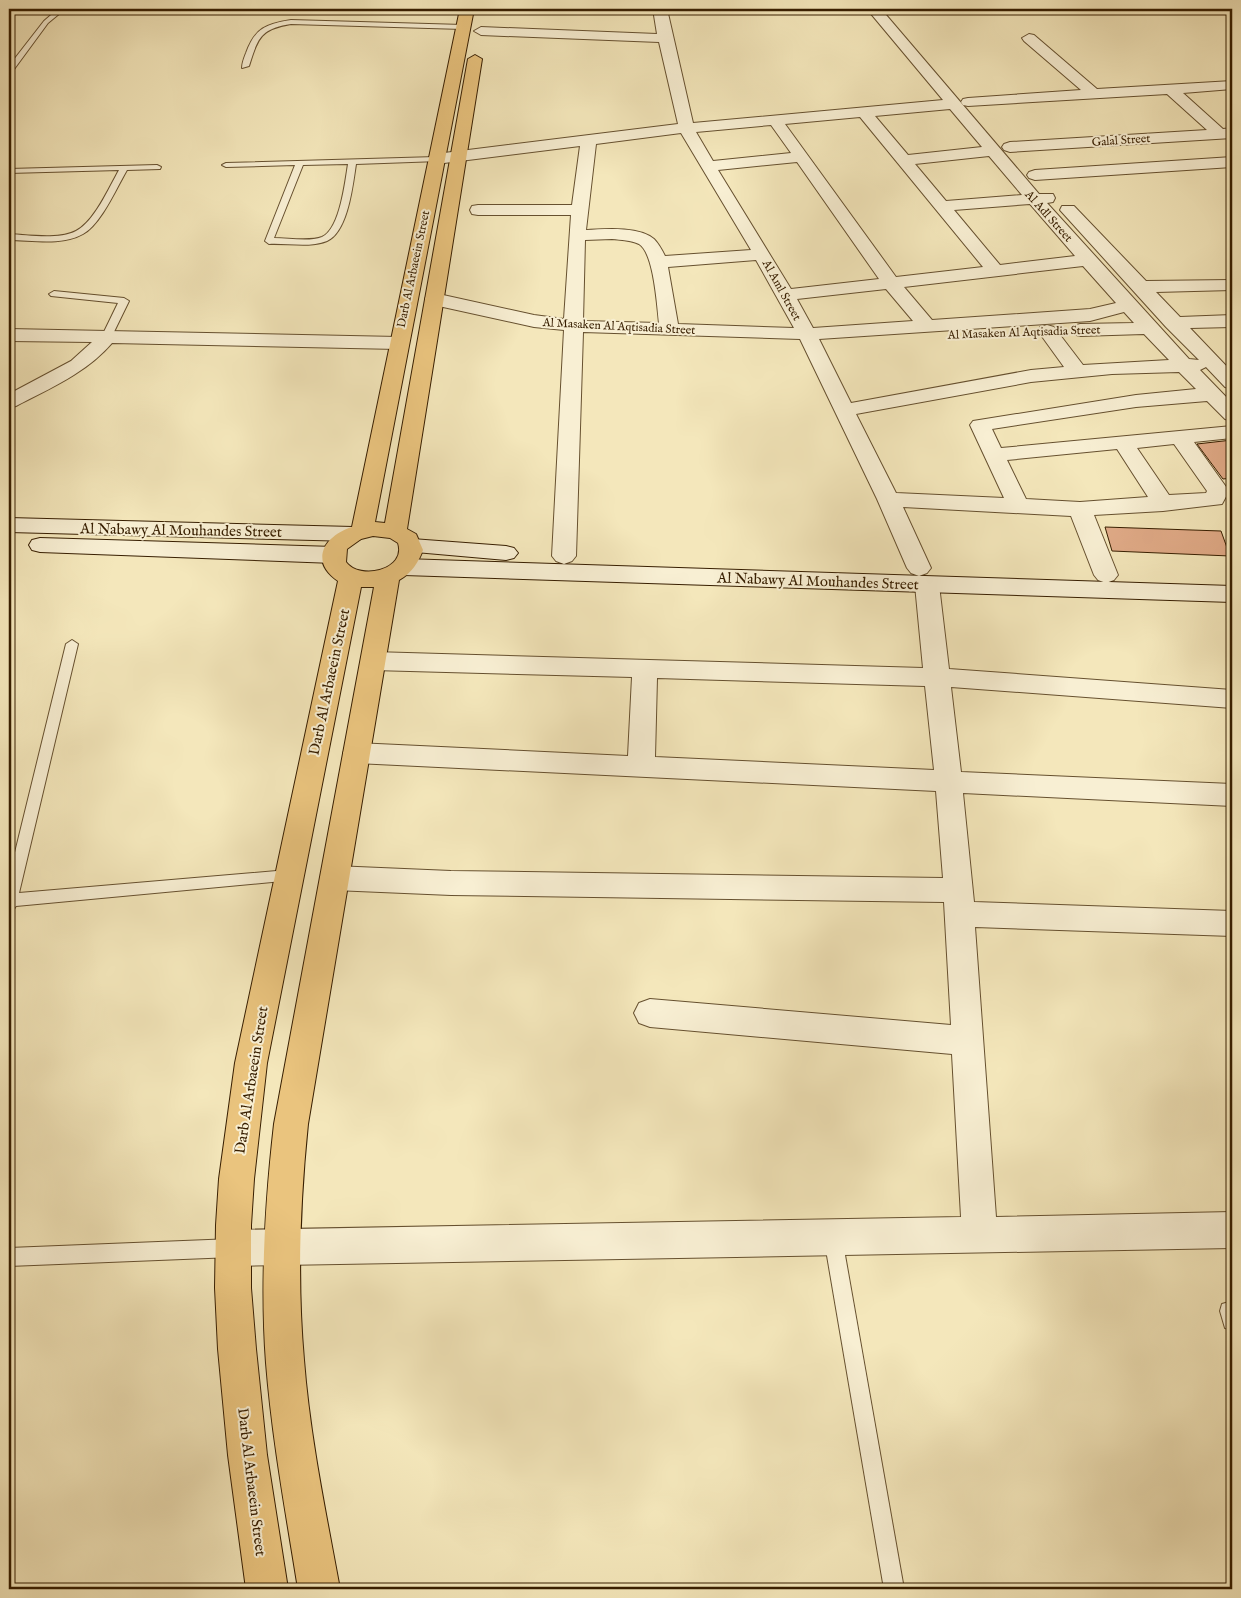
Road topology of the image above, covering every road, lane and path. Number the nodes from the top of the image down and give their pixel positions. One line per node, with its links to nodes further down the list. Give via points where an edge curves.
1 (62, 9): 13 (lane, via 46,22)
2 (467, 9): 7 (highway, Darb Al Arbaeein Street)
3 (660, 9): 8 (street, Al Aml Street)
4 (874, 9): 18 (street, Al Adl Street)
5 (888, 9): 18 (street, Al Adl Street)
6 (482, 24): 8 (street); 11 (highway, Darb Al Arbaeein Street)
7 (463, 27): 10 (highway, Darb Al Arbaeein Street); 12 (lane, via 275,24 267,26 255,38)
8 (665, 38): 21 (street, Al Aml Street)
9 (1029, 38): 16 (street)
10 (458, 57): 11 (highway); 28 (highway, Darb Al Arbaeein Street)
11 (476, 57): 26 (highway, Darb Al Arbaeein Street)
12 (245, 66)
13 (9, 70)
14 (1226, 86): 15 (street); 17 (street)
15 (1171, 89): 16 (street); 22 (street)
16 (1094, 94): 18 (street)
17 (1232, 99)
18 (960, 103): 19 (street); 24 (street, Al Adl Street); 25 (street, Al Adl Street)
19 (863, 111): 20 (street); 29 (street)
20 (774, 119): 21 (street); 27 (street)
21 (686, 128): 23 (street); 34 (street, Al Aml Street)
22 (1226, 134): 24 (street, Galal Street)
23 (589, 140): 26 (street); 43 (street)
24 (1010, 148): 38 (street, Al Adl Street)
25 (992, 151): 29 (street); 40 (street, Al Adl Street)
26 (458, 157): 28 (street); 55 (highway, Darb Al Arbaeein Street)
27 (801, 157): 34 (street); 50 (street)
28 (436, 159): 30 (lane); 67 (highway, Darb Al Arbaeein Street)
29 (903, 160): 41 (street)
30 (353, 161): 32 (lane); 32 (lane, via 338,224 330,236 318,240 269,241)
31 (1232, 162): 38 (street)
32 (300, 163): 33 (lane)
33 (226, 165)
34 (708, 166): 46 (street, Al Aml Street)
35 (157, 167): 36 (lane)
36 (124, 168): 37 (lane); 45 (lane, via 93,219 80,232 64,236)
37 (10, 173)
38 (1036, 175): 39 (street, Al Adl Street)
39 (1056, 198): 40 (street); 52 (street, Al Adl Street)
40 (1034, 200): 41 (street); 47 (street, Al Adl Street)
41 (942, 206): 49 (street)
42 (478, 210): 43 (street)
43 (580, 210): 44 (street)
44 (577, 235): 48 (street, via 640,239 653,248); 59 (street)
45 (9, 237)
46 (762, 254): 48 (street); 54 (street, Al Aml Street)
47 (1088, 260): 49 (street); 56 (street, Al Adl Street)
48 (658, 262): 62 (street)
49 (996, 271): 50 (street)
50 (892, 284): 54 (street); 60 (street)
51 (1232, 285): 52 (street)
52 (1140, 287): 58 (street, Al Adl Street)
53 (54, 294): 66 (lane, via 124,301)
54 (785, 296): 64 (street, Al Aml Street)
55 (434, 299): 59 (street, Al Masaken Al Aqtisadia Street); 90 (highway, Darb Al Arbaeein Street)
56 (1130, 305): 60 (street, Al Masaken Al Aqtisadia Street, via 1090,315); 61 (street, Al Adl Street)
57 (1232, 321): 58 (street)
58 (1173, 322): 68 (street, Al Adl Street)
59 (574, 326): 62 (street, Al Masaken Al Aqtisadia Street); 91 (street)
60 (927, 326): 64 (street, Al Masaken Al Aqtisadia Street)
61 (1151, 328): 63 (street, Al Masaken Al Aqtisadia Street); 69 (street, Al Adl Street)
62 (669, 330): 64 (street, Al Masaken Al Aqtisadia Street)
63 (1047, 331): 64 (street, Al Masaken Al Aqtisadia Street, via 849,339 819,338); 71 (street)
64 (807, 334): 77 (street, Al Aml Street)
65 (9, 335): 66 (street)
66 (106, 338): 67 (street); 75 (street, via 78,365)
67 (398, 344): 88 (highway, Darb Al Arbaeein Street)
68 (1214, 364): 69 (street); 72 (street, Al Adl Street)
69 (1184, 365): 70 (street); 73 (street, Al Adl Street)
70 (1112, 368): 71 (street); 74 (street)
71 (1077, 370): 76 (street, via 1031,376)
72 (1232, 383)
73 (1212, 394): 74 (street); 78 (street, Al Adl Street)
74 (1136, 401): 76 (street)
75 (9, 402)
76 (968, 407): 77 (street); 82 (street)
77 (844, 410): 83 (street, Al Aml Street)
78 (1232, 415)
79 (1232, 432): 80 (street)
80 (1180, 436): 81 (street); 84 (street, via 1218,491 1214,499 1208,501)
81 (1123, 442): 82 (street); 84 (street)
82 (995, 455): 85 (street)
83 (888, 498): 85 (street); 94 (street, Al Aml Street)
84 (1163, 504): 86 (street)
85 (1018, 505): 86 (street)
86 (1080, 509): 93 (street)
87 (9, 525): 88 (street, Al Nabawy Al Mouhandes Street)
88 (357, 532): 90 (highway, via 384,529); 92 (highway, via 337,547)
89 (9, 544): 92 (street, Al Nabawy Al Mouhandes Street)
90 (400, 555): 91 (street, Al Nabawy Al Mouhandes Street); 92 (highway, via 369,579); 94 (street, Al Nabawy Al Mouhandes Street); 98 (highway, Darb Al Arbaeein Street)
91 (564, 556): 94 (street, Al Nabawy Al Mouhandes Street)
92 (342, 566): 106 (highway, Darb Al Arbaeein Street)
93 (1106, 575): 94 (street, Al Nabawy Al Mouhandes Street); 95 (street, Al Nabawy Al Mouhandes Street)
94 (923, 577): 96 (street, Al Nabawy Al Mouhandes Street); 100 (street, Al Aml Street)
95 (1232, 578)
96 (1232, 594)
97 (72, 644): 108 (lane)
98 (373, 661): 99 (street); 102 (highway, Darb Al Arbaeein Street)
99 (646, 670): 100 (street); 103 (street)
100 (938, 677): 101 (street); 104 (street, Al Aml Street)
101 (1232, 700)
102 (356, 753): 103 (street); 107 (highway, Darb Al Arbaeein Street)
103 (641, 768): 104 (street)
104 (949, 782): 105 (street); 109 (street, Al Aml Street)
105 (1232, 795)
106 (288, 876): 108 (lane); 116 (highway, Darb Al Arbaeein Street, via 241,1121)
107 (334, 878): 109 (street); 117 (highway, Darb Al Arbaeein Street, via 291,1124 284,1185)
108 (9, 902)
109 (959, 902): 110 (street); 112 (street, Al Aml Street)
110 (1232, 922)
111 (650, 1013): 112 (street)
112 (967, 1041): 114 (street, Al Aml Street)
113 (1232, 1230): 114 (street)
114 (980, 1234): 115 (street)
115 (833, 1237): 117 (street); 121 (lane)
116 (233, 1248): 117 (street); 118 (lane); 119 (highway, Darb Al Arbaeein Street, via 237,1356 258,1540)
117 (282, 1248): 120 (highway, Darb Al Arbaeein Street, via 283,1330 292,1420)
118 (9, 1257)
119 (267, 1589)
120 (319, 1589)
121 (894, 1589)

